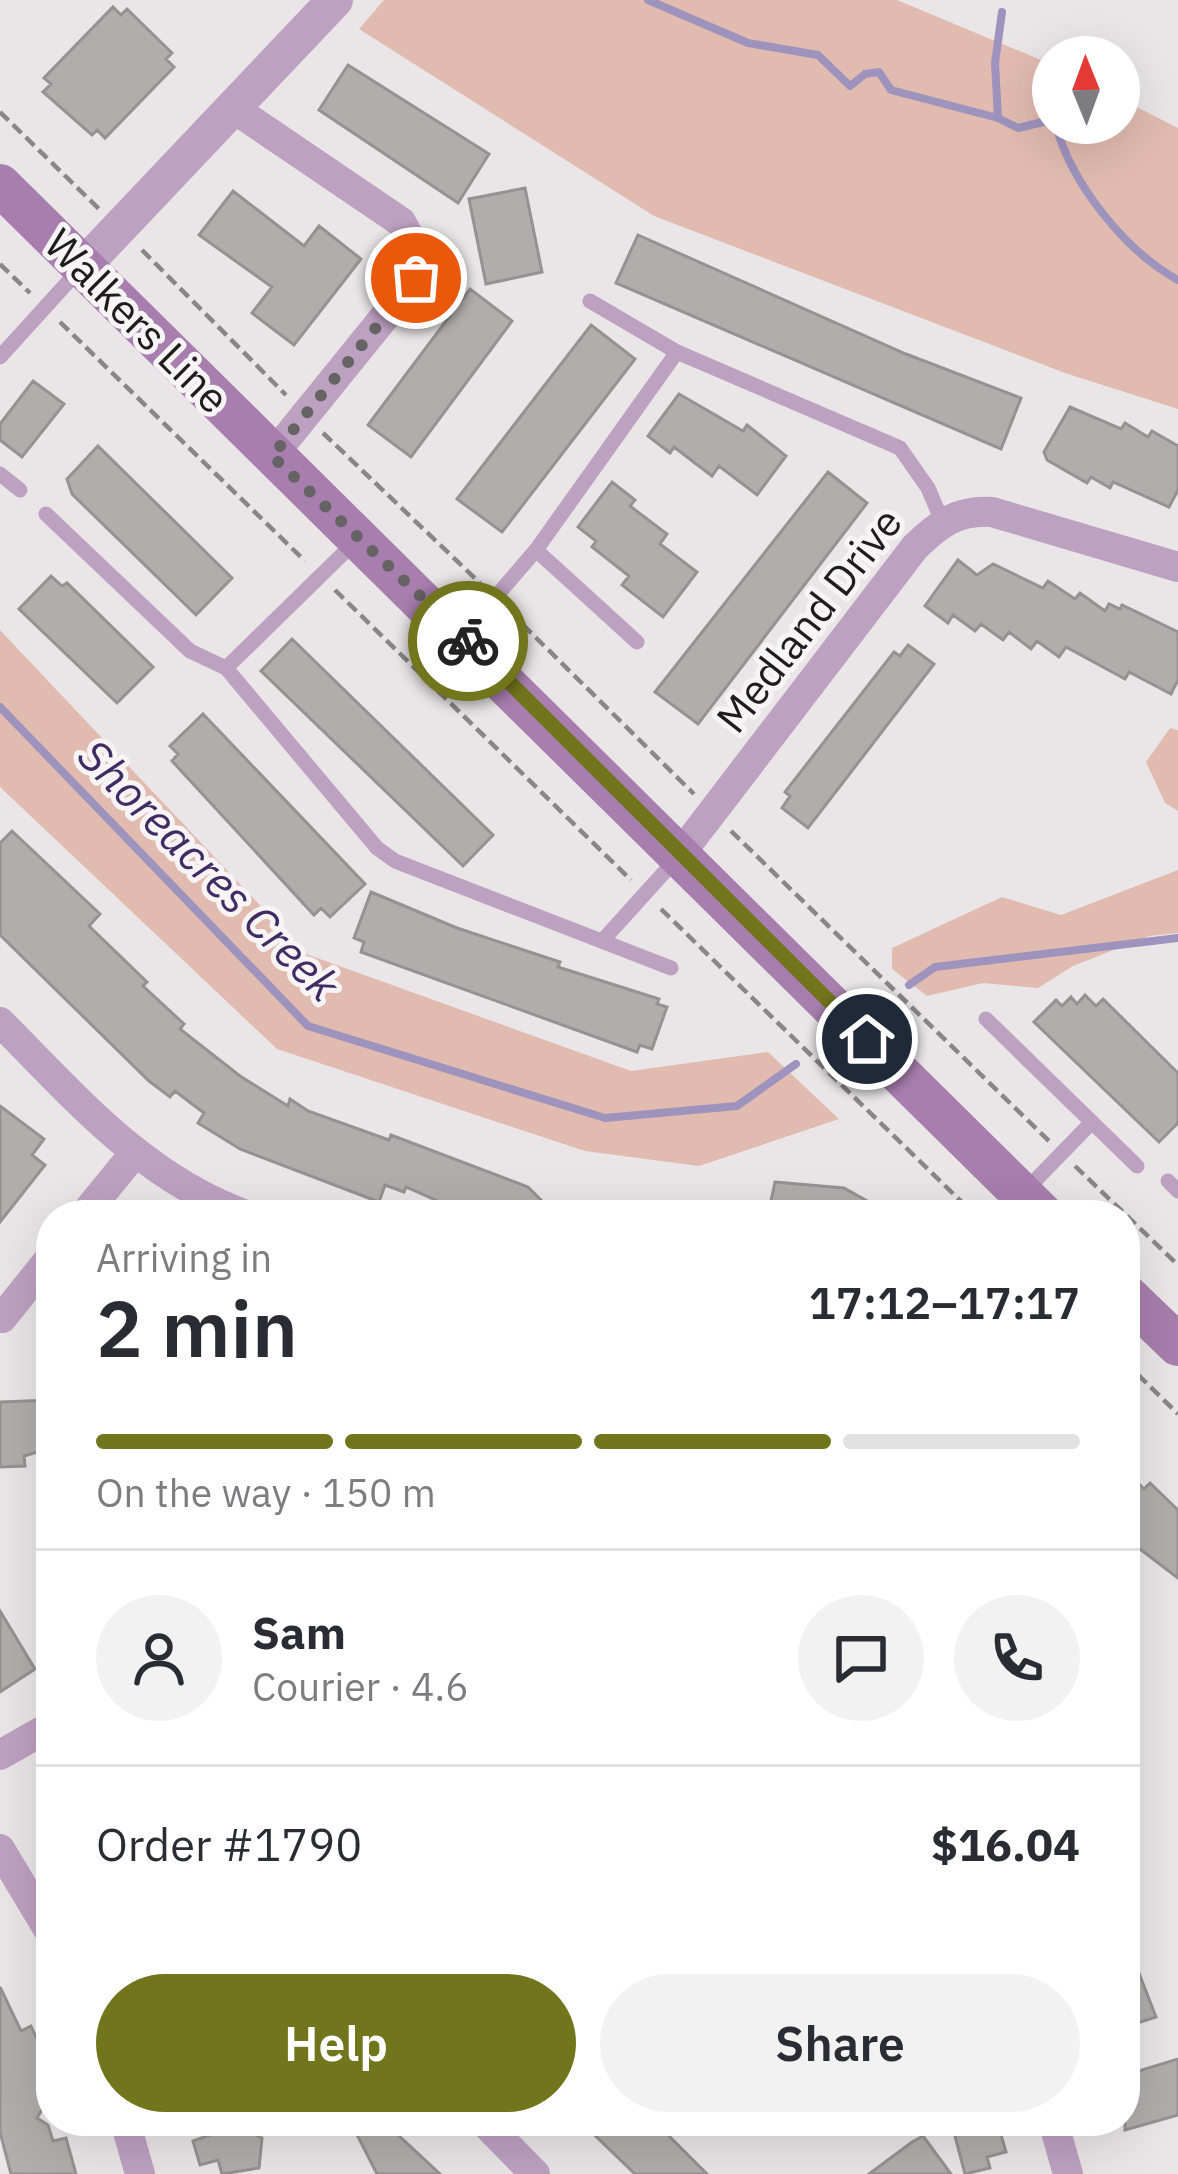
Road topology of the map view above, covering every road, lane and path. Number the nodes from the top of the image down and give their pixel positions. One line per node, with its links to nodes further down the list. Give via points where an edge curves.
1 (335, 0): 2 (street)
2 (233, 108): 5 (street); 12 (street, via 401,222 419,254 416,278)
3 (0, 112): 5 (path)
4 (0, 185): 7 (main road, Walkers Line)
5 (119, 228): 7 (street); 12 (path)
6 (0, 264): 9 (path)
7 (83, 266): 9 (lane); 13 (main road, Walkers Line)
8 (590, 301): 10 (lane)
9 (45, 308): 11 (lane); 21 (path)
10 (677, 352): 17 (lane, via 900,448); 19 (lane)
11 (0, 358)
12 (305, 416): 13 (street); 22 (path)
13 (272, 456): 18 (main road, Walkers Line)
14 (0, 474): 15 (lane)
15 (20, 490)
16 (46, 514): 25 (lane, via 153,620)
17 (942, 521): 20 (street, Medland Drive, via 992,512); 26 (street, Medland Drive)
18 (359, 538): 21 (lane); 23 (main road, Walkers Line)
19 (536, 550): 22 (lane); 24 (lane)
20 (1178, 567)
21 (320, 575): 25 (lane); 28 (path)
22 (495, 597): 23 (lane); 26 (path)
23 (462, 636): 27 (main road, Walkers Line)
24 (637, 643)
25 (226, 668): 29 (lane, via 395,862)
26 (713, 813): 27 (street, Medland Drive); 34 (path)
27 (682, 853): 28 (lane); 40 (main road, Walkers Line)
28 (644, 893): 29 (lane); 39 (path)
29 (604, 939): 30 (lane)
30 (671, 968)
31 (986, 1019): 33 (lane)
32 (0, 1022): 35 (street)
33 (1092, 1122): 34 (lane); 36 (lane)
34 (1062, 1153): 41 (lane); 42 (path)
35 (133, 1155): 37 (street); 38 (street)
36 (1137, 1166)
37 (97, 1200)
38 (213, 1200)
39 (960, 1200)
40 (1028, 1200)
41 (1034, 1200)
42 (1111, 1200)
43 (1140, 1228): 44 (path)
44 (1178, 1265)
45 (36, 1276): 47 (street)
46 (1140, 1305): 48 (main road)
47 (2, 1318)
48 (1172, 1329)
49 (1140, 1377): 50 (path)
50 (1178, 1414)
51 (36, 1735): 52 (street)
52 (0, 1755)
53 (0, 1849): 54 (street)
54 (36, 1909)
55 (129, 2136): 58 (street)
56 (497, 2136): 59 (street)
57 (1057, 2136): 60 (street)
58 (140, 2174)
59 (535, 2174)
60 (1068, 2174)

